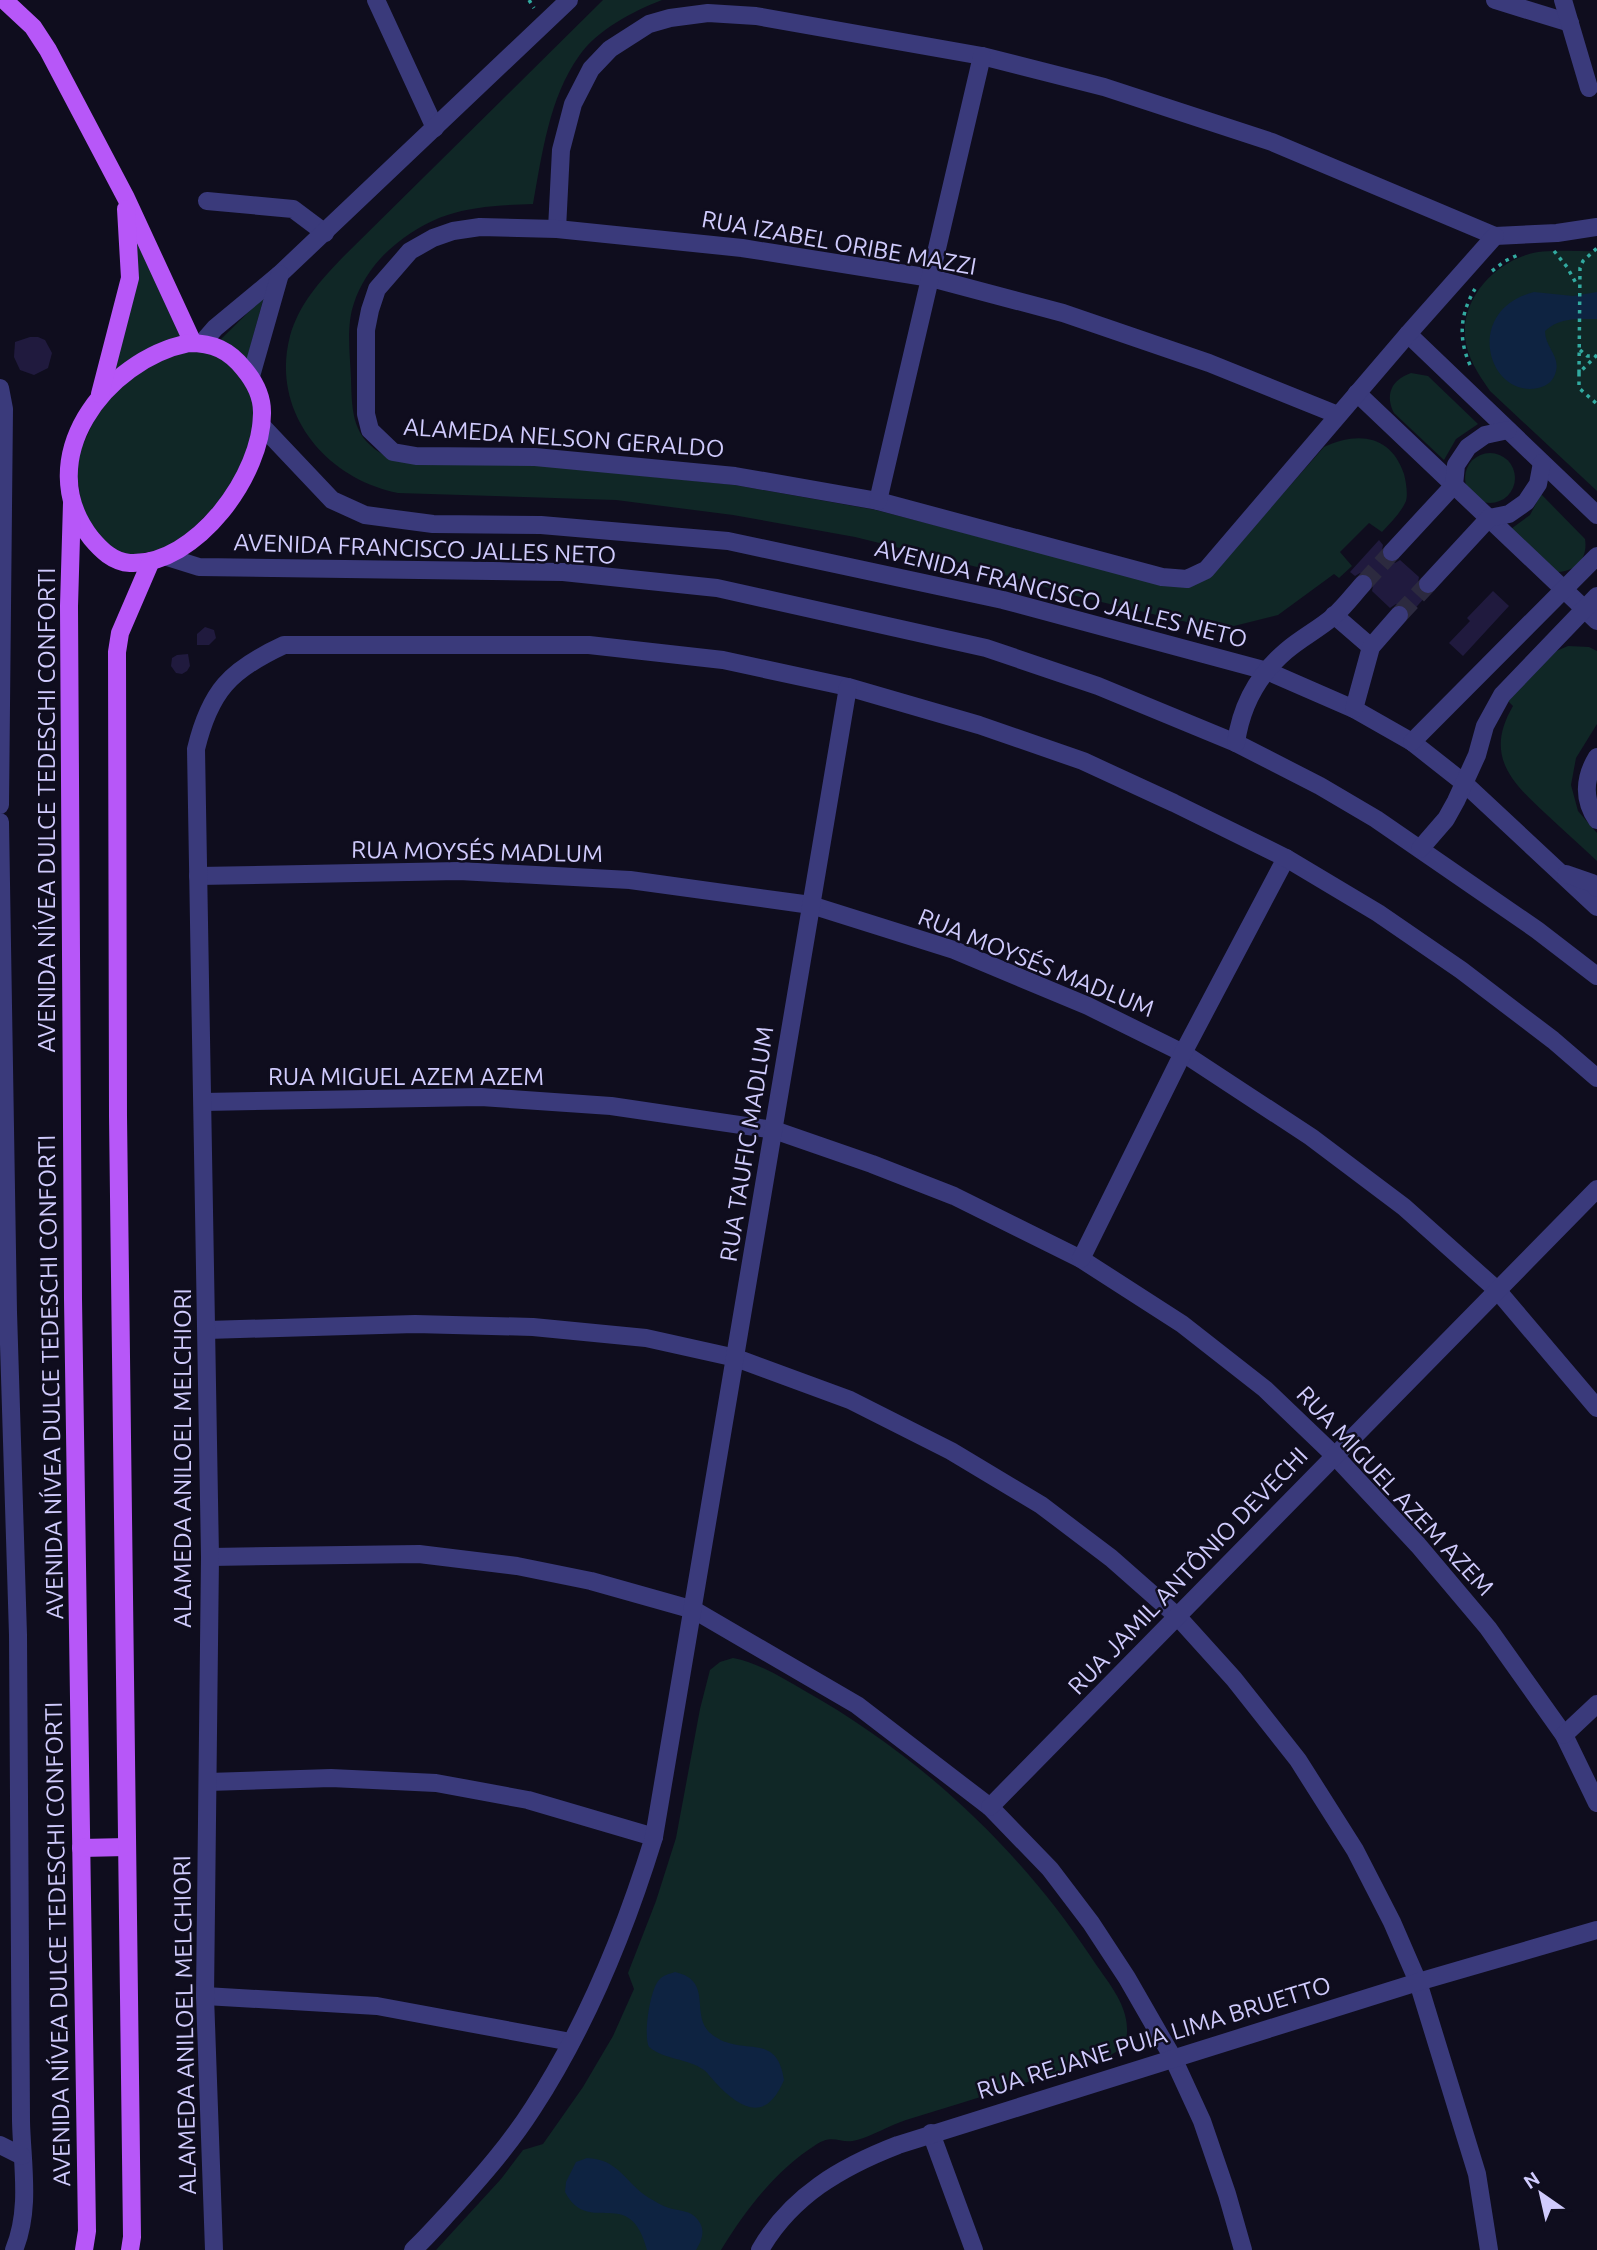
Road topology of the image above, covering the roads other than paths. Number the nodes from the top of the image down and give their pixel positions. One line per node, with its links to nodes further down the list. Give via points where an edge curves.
1 (4, 0): 10 (main road, via 41,39)
2 (376, 0): 9 (street)
3 (569, 0): 9 (street)
4 (1495, 0): 6 (street)
5 (1563, 0): 6 (street)
6 (1570, 23): 8 (street)
7 (982, 56): 13 (street, via 755,16 708,13 649,24 610,49 592,69 573,104 561,150); 15 (street, via 1104,87 1272,142); 17 (street)
8 (1589, 88)
9 (435, 128): 14 (street)
10 (126, 198): 20 (main road); 24 (main road, via 130,278)
11 (207, 201): 14 (street, via 293,209)
12 (1597, 228): 15 (street)
13 (557, 229): 17 (street, RUA IZABEL ORIBE MAZZI, via 742,248); 18 (street, RUA IZABEL ORIBE MAZZI, via 480,227 433,238 410,251 377,289)
14 (324, 233): 16 (street)
15 (1496, 236): 19 (street)
16 (280, 274): 20 (street); 21 (street)
17 (931, 278): 25 (street, RUA IZABEL ORIBE MAZZI, via 1076,317 1209,363); 30 (street)
18 (366, 330): 30 (street, ALAMEDA NELSON GERALDO, via 366,414 370,430 393,452 535,457 735,476)
19 (1408, 334): 23 (street); 27 (street)
20 (197, 343): 21 (main road, via 219,347); 24 (main road, via 176,345 146,359)
21 (251, 376): 26 (main road, via 260,396)
22 (0, 388): 51 (street, via 4,409)
23 (1357, 393): 25 (street); 29 (street)
24 (99, 397): 31 (main road, via 69,462)
25 (1338, 415): 30 (street, ALAMEDA NELSON GERALDO, via 1206,570 1187,579 1162,577)
26 (261, 425): 36 (main road, via 245,476 226,506 199,534); 44 (street, AVENIDA FRANCISCO JALLES NETO, via 332,500 365,515 433,524 541,525 728,541 1003,600)
27 (1508, 430): 28 (street); 29 (street, via 1485,435 1468,447 1456,465)
28 (1542, 463): 32 (street); 33 (street, via 1538,484 1526,502 1509,514)
29 (1454, 485): 33 (street); 34 (street)
30 (878, 501)
31 (72, 503): 36 (main road, via 83,527 111,557 126,563); 86 (main road, AVENIDA NÍVEA DULCE TEDESCHI CONFORTI, via 73,1285)
32 (1597, 516)
33 (1489, 518): 38 (street); 39 (street)
34 (1392, 552)
35 (1597, 556): 39 (street)
36 (159, 559): 48 (street, AVENIDA FRANCISCO JALLES NETO, via 199,567 563,572 717,588 986,648 1098,686); 85 (main road, via 120,633 117,652)
37 (1363, 584): 41 (street)
38 (1428, 584)
39 (1564, 589): 40 (street); 47 (street)
40 (1593, 609): 50 (street, via 1502,695)
41 (1334, 615): 43 (street); 44 (street)
42 (1399, 615): 43 (street)
43 (1371, 647): 46 (street)
44 (1267, 671): 46 (street, AVENIDA FRANCISCO JALLES NETO); 48 (street, via 1245,705)
45 (848, 687): 55 (street, ALAMEDA ANILOEL MELCHIORI, via 979,724 1083,761); 57 (street, ALAMEDA ANILOEL MELCHIORI, via 723,660 589,645 284,645 233,676 214,697 202,724 196,749); 59 (street, RUA TAUFIC MADLUM)
46 (1354, 709): 47 (street, AVENIDA FRANCISCO JALLES NETO)
47 (1412, 742): 50 (street, AVENIDA FRANCISCO JALLES NETO)
48 (1236, 743): 54 (street, AVENIDA FRANCISCO JALLES NETO, via 1330,792)
49 (1597, 757): 52 (street, via 1586,789)
50 (1464, 783): 54 (street, via 1446,819); 56 (street, AVENIDA FRANCISCO JALLES NETO)
51 (0, 805)
52 (1597, 820)
53 (0, 822): 69 (street)
54 (1420, 849): 61 (street, AVENIDA FRANCISCO JALLES NETO)
55 (1286, 858): 62 (street); 63 (street, ALAMEDA ANILOEL MELCHIORI, via 1461,970)
56 (1559, 872): 58 (street); 60 (street, AVENIDA FRANCISCO JALLES NETO)
57 (198, 876): 59 (street, RUA MOYSÉS MADLUM, via 459,871 630,880); 64 (street, ALAMEDA ANILOEL MELCHIORI)
58 (1597, 888)
59 (811, 905): 62 (street, RUA MOYSÉS MADLUM, via 954,950 1088,1006); 65 (street, RUA TAUFIC MADLUM)
60 (1597, 907)
61 (1597, 976)
62 (1183, 1053): 67 (street); 68 (street, RUA MOYSÉS MADLUM, via 1332,1152 1404,1207)
63 (1597, 1078)
64 (203, 1102): 65 (street, RUA MIGUEL AZEM AZEM, via 481,1097 611,1106); 70 (street, ALAMEDA ANILOEL MELCHIORI)
65 (774, 1130): 67 (street, RUA MIGUEL AZEM AZEM, via 954,1196); 71 (street, RUA TAUFIC MADLUM)
66 (1597, 1189): 68 (street, RUA JAMIL ANTÔNIO DEVECHI)
67 (1081, 1259): 73 (street, RUA MIGUEL AZEM AZEM, via 1182,1324 1265,1389)
68 (1497, 1290): 72 (street, RUA MOYSÉS MADLUM); 73 (street, RUA JAMIL ANTÔNIO DEVECHI)
69 (4, 1312): 77 (street)
70 (206, 1330): 71 (street, via 415,1324 533,1327 646,1338); 74 (street, ALAMEDA ANILOEL MELCHIORI)
71 (736, 1359): 75 (street, RUA TAUFIC MADLUM); 76 (street, via 850,1400 951,1451 1041,1505)
72 (1597, 1408)
73 (1335, 1456): 76 (street, RUA JAMIL ANTÔNIO DEVECHI); 80 (street, RUA MIGUEL AZEM AZEM, via 1488,1628)
74 (209, 1557): 75 (street, via 419,1554 591,1581); 81 (street, ALAMEDA ANILOEL MELCHIORI)
75 (694, 1610): 83 (street, via 857,1705); 84 (street, RUA TAUFIC MADLUM)
76 (1178, 1617): 83 (street, RUA JAMIL ANTÔNIO DEVECHI); 88 (street, via 1298,1760 1355,1850)
77 (18, 1635): 78 (street); 94 (street)
78 (0, 1644)
79 (1597, 1704): 80 (street)
80 (1564, 1735): 82 (street, RUA MIGUEL AZEM AZEM)
81 (208, 1782): 84 (street, via 331,1778 436,1783 528,1800); 89 (street, ALAMEDA ANILOEL MELCHIORI)
82 (1597, 1803)
83 (990, 1807): 91 (street, via 1050,1869 1091,1923)
84 (654, 1837): 90 (street, RUA TAUFIC MADLUM, via 634,1902)
85 (127, 1847): 86 (main road); 97 (main road)
86 (81, 1848): 96 (main road, AVENIDA NÍVEA DULCE TEDESCHI CONFORTI)
87 (1597, 1930): 88 (street, RUA REJANE PUIA LIMA BRUETTO)
88 (1418, 1982): 91 (street, RUA REJANE PUIA LIMA BRUETTO); 103 (street, via 1478,2174)
89 (205, 1996): 90 (street, via 377,2006); 98 (street, ALAMEDA ANILOEL MELCHIORI)
90 (571, 2042): 99 (street, RUA TAUFIC MADLUM, via 533,2108 486,2172)
91 (1173, 2057): 92 (street, RUA REJANE PUIA LIMA BRUETTO); 102 (street, via 1202,2121)
92 (931, 2133): 100 (street, RUA REJANE PUIA LIMA BRUETTO, via 862,2159 828,2178 791,2207); 101 (street)
93 (0, 2145): 94 (street)
94 (22, 2156): 95 (street, via 25,2202)
95 (14, 2250)
96 (84, 2250)
97 (130, 2250)
98 (214, 2250)
99 (413, 2250)
100 (760, 2250)
101 (974, 2250)
102 (1243, 2250)
103 (1489, 2250)

